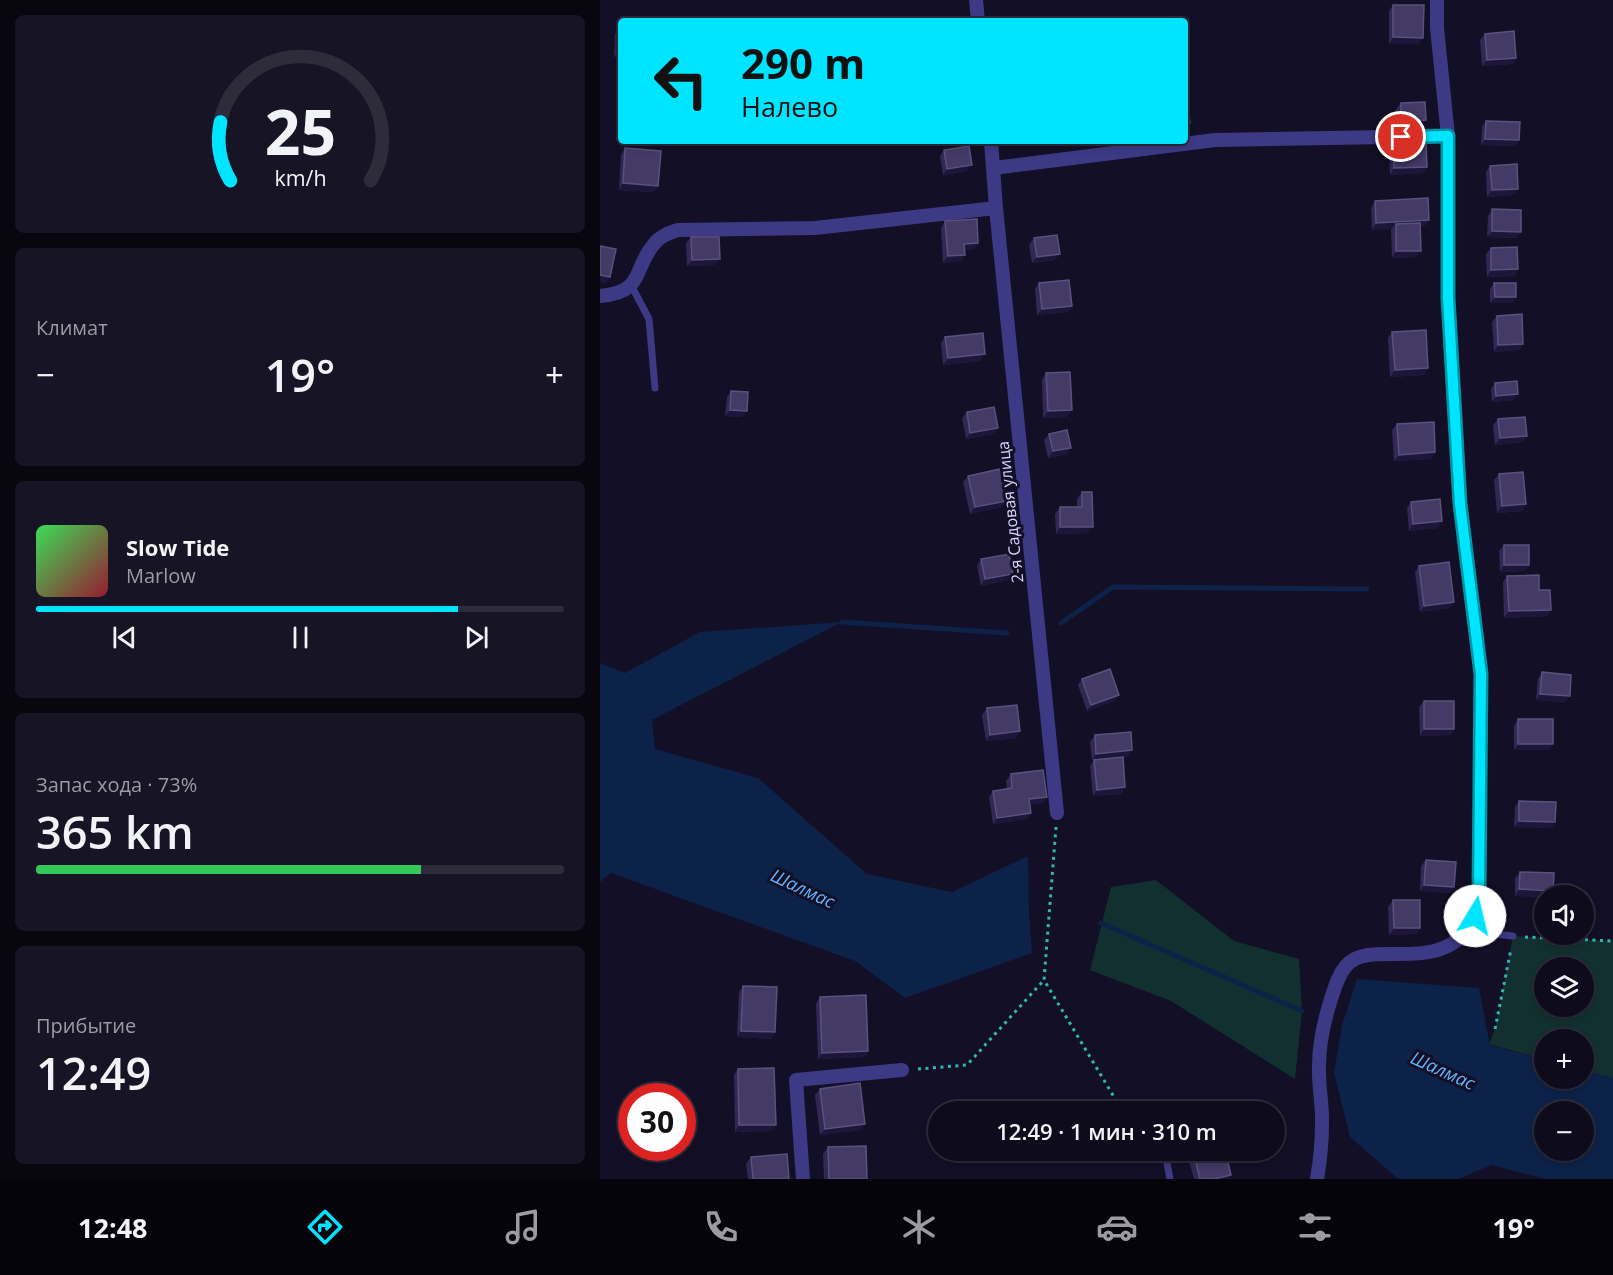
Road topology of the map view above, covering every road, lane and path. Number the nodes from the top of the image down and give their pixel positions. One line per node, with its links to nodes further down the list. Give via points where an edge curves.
1 (976, 0): 3 (street)
2 (1437, 0): 4 (street)
3 (978, 18)
4 (1448, 136): 5 (street); 14 (street, via 1448,298 1460,504 1481,674 1479,892 1475,916)
5 (1188, 143)
6 (992, 144): 8 (street, 2-я Садовая улица)
7 (1183, 144): 8 (street)
8 (994, 168): 9 (street, 2-я Садовая улица)
9 (996, 208): 10 (street, via 815,228 678,230 653,244); 13 (street, 2-я Садовая улица)
10 (631, 285): 11 (street, via 614,295); 12 (lane, via 649,319)
11 (600, 296)
12 (655, 388)
13 (1057, 813): 17 (path)
14 (1467, 930): 15 (lane); 24 (street, via 1452,944 1434,952 1356,957 1338,979 1322,1026 1318,1067 1322,1124)
15 (1513, 936): 16 (path); 18 (path)
16 (1613, 941)
17 (1044, 980): 19 (path, via 967,1065); 20 (path)
18 (1495, 1029)
19 (902, 1070): 22 (street, via 796,1080)
20 (1116, 1101)
21 (1167, 1161): 23 (lane)
22 (803, 1179)
23 (1170, 1179)
24 (1317, 1179)

